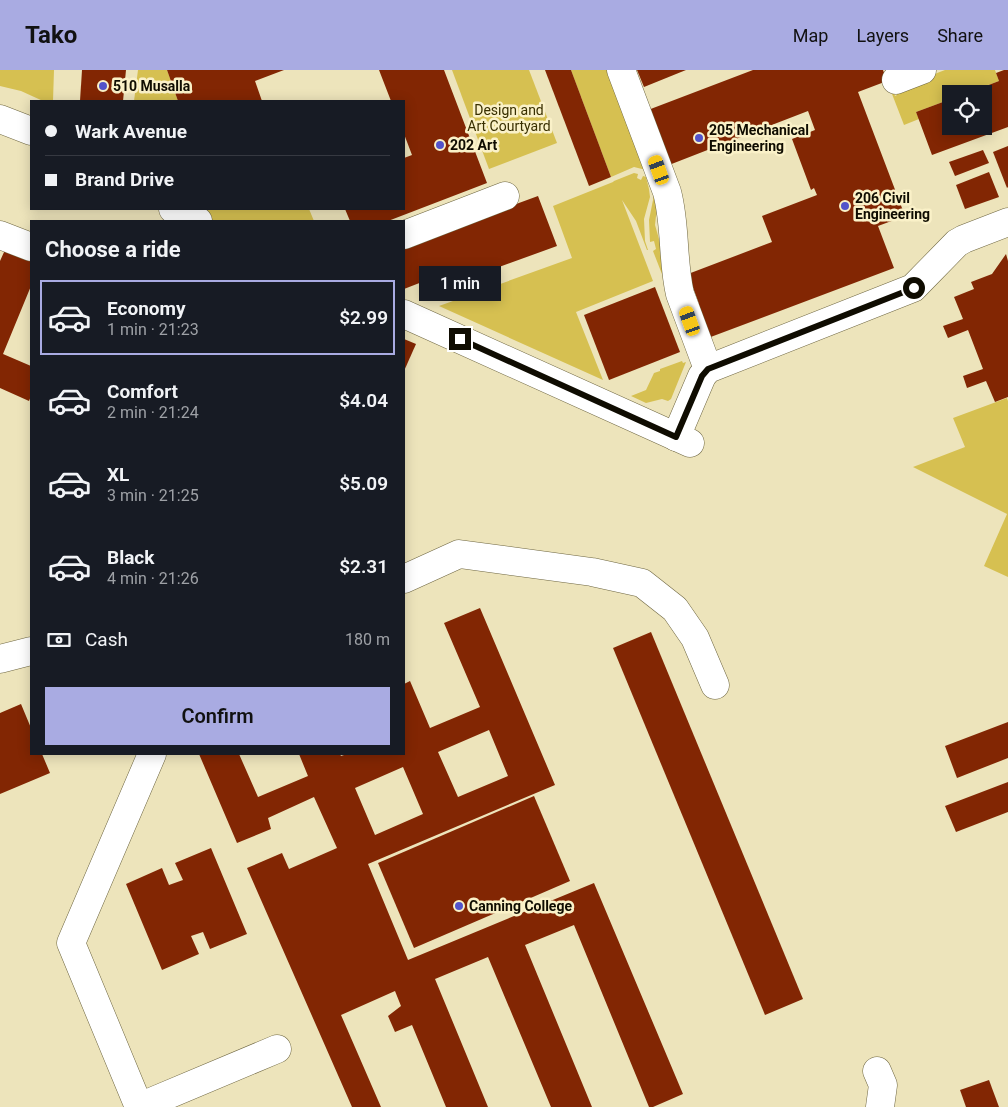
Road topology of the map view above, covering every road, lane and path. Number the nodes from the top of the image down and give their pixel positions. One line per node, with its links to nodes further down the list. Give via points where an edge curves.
1 (621, 70): 14 (street, via 667,192 678,282)
2 (922, 70): 3 (street)
3 (896, 80)
4 (0, 119): 5 (street)
5 (30, 131)
6 (505, 196): 11 (street)
7 (175, 210): 8 (street)
8 (196, 220)
9 (1008, 222): 14 (street, via 957,243 914,288)
10 (0, 234): 12 (street)
11 (405, 235)
12 (30, 248)
13 (405, 314): 14 (street, via 683,440 702,376)
14 (708, 369)
15 (405, 579): 18 (street, via 460,554 592,572 642,583 675,609 694,638)
16 (30, 651): 17 (street)
17 (0, 659)
18 (715, 685)
19 (152, 755): 22 (street, via 71,943)
20 (277, 1049): 22 (street)
21 (877, 1071): 23 (street, via 884,1085)
22 (139, 1107)
23 (880, 1107)

